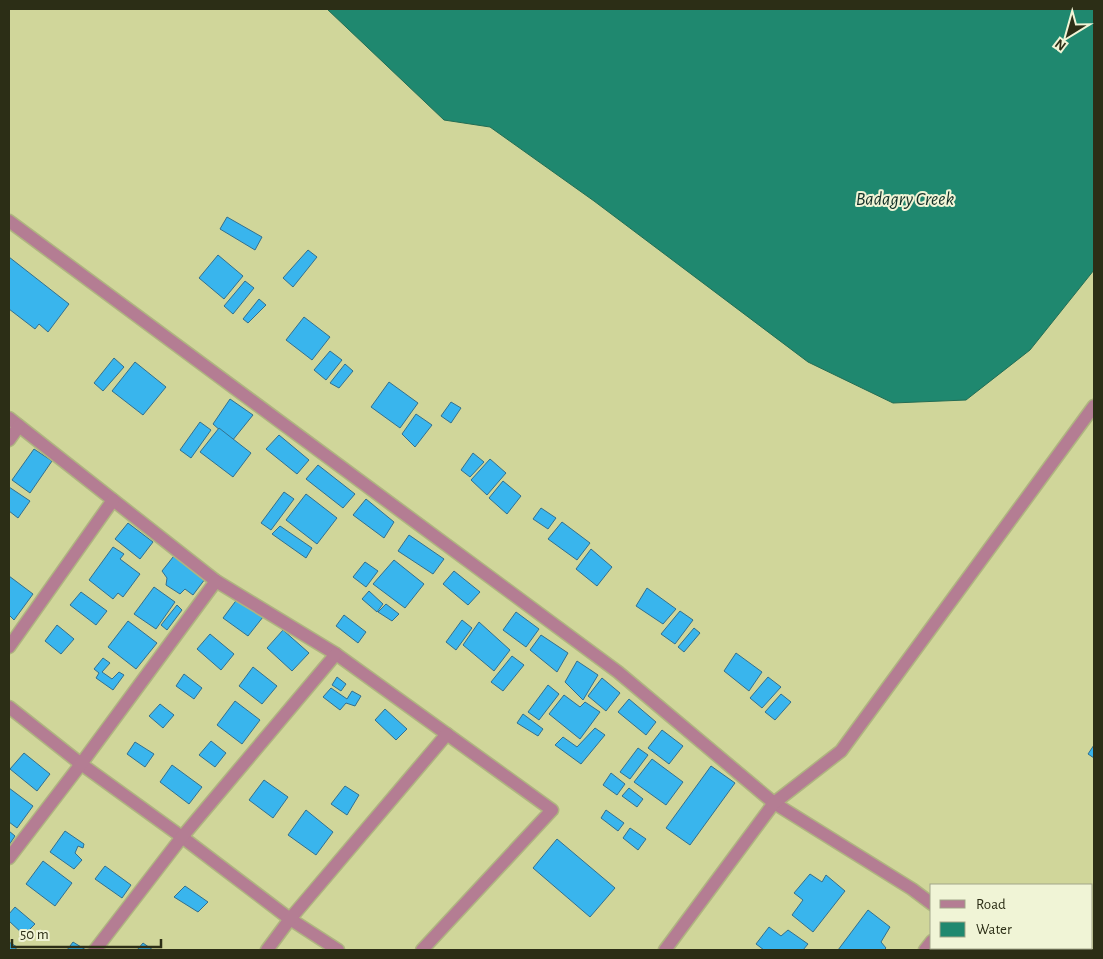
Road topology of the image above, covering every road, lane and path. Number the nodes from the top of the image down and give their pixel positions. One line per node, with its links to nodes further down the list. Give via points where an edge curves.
1 (9, 221): 12 (lane, via 618,672)
2 (1094, 406): 12 (lane, via 841,751)
3 (14, 422): 4 (lane); 5 (lane)
4 (9, 440)
5 (114, 500): 6 (lane); 7 (lane)
6 (216, 581): 8 (lane); 11 (lane)
7 (9, 647)
8 (336, 654): 10 (lane); 13 (lane)
9 (9, 707): 11 (lane)
10 (447, 734): 16 (lane); 20 (lane, via 552,810)
11 (81, 764): 13 (lane); 14 (lane)
12 (774, 803): 15 (lane); 21 (lane)
13 (182, 837): 16 (lane); 17 (lane)
14 (9, 858)
15 (930, 902)
16 (290, 919): 18 (lane); 19 (lane)
17 (95, 950)
18 (267, 950)
19 (338, 950)
20 (422, 950)
21 (665, 950)

